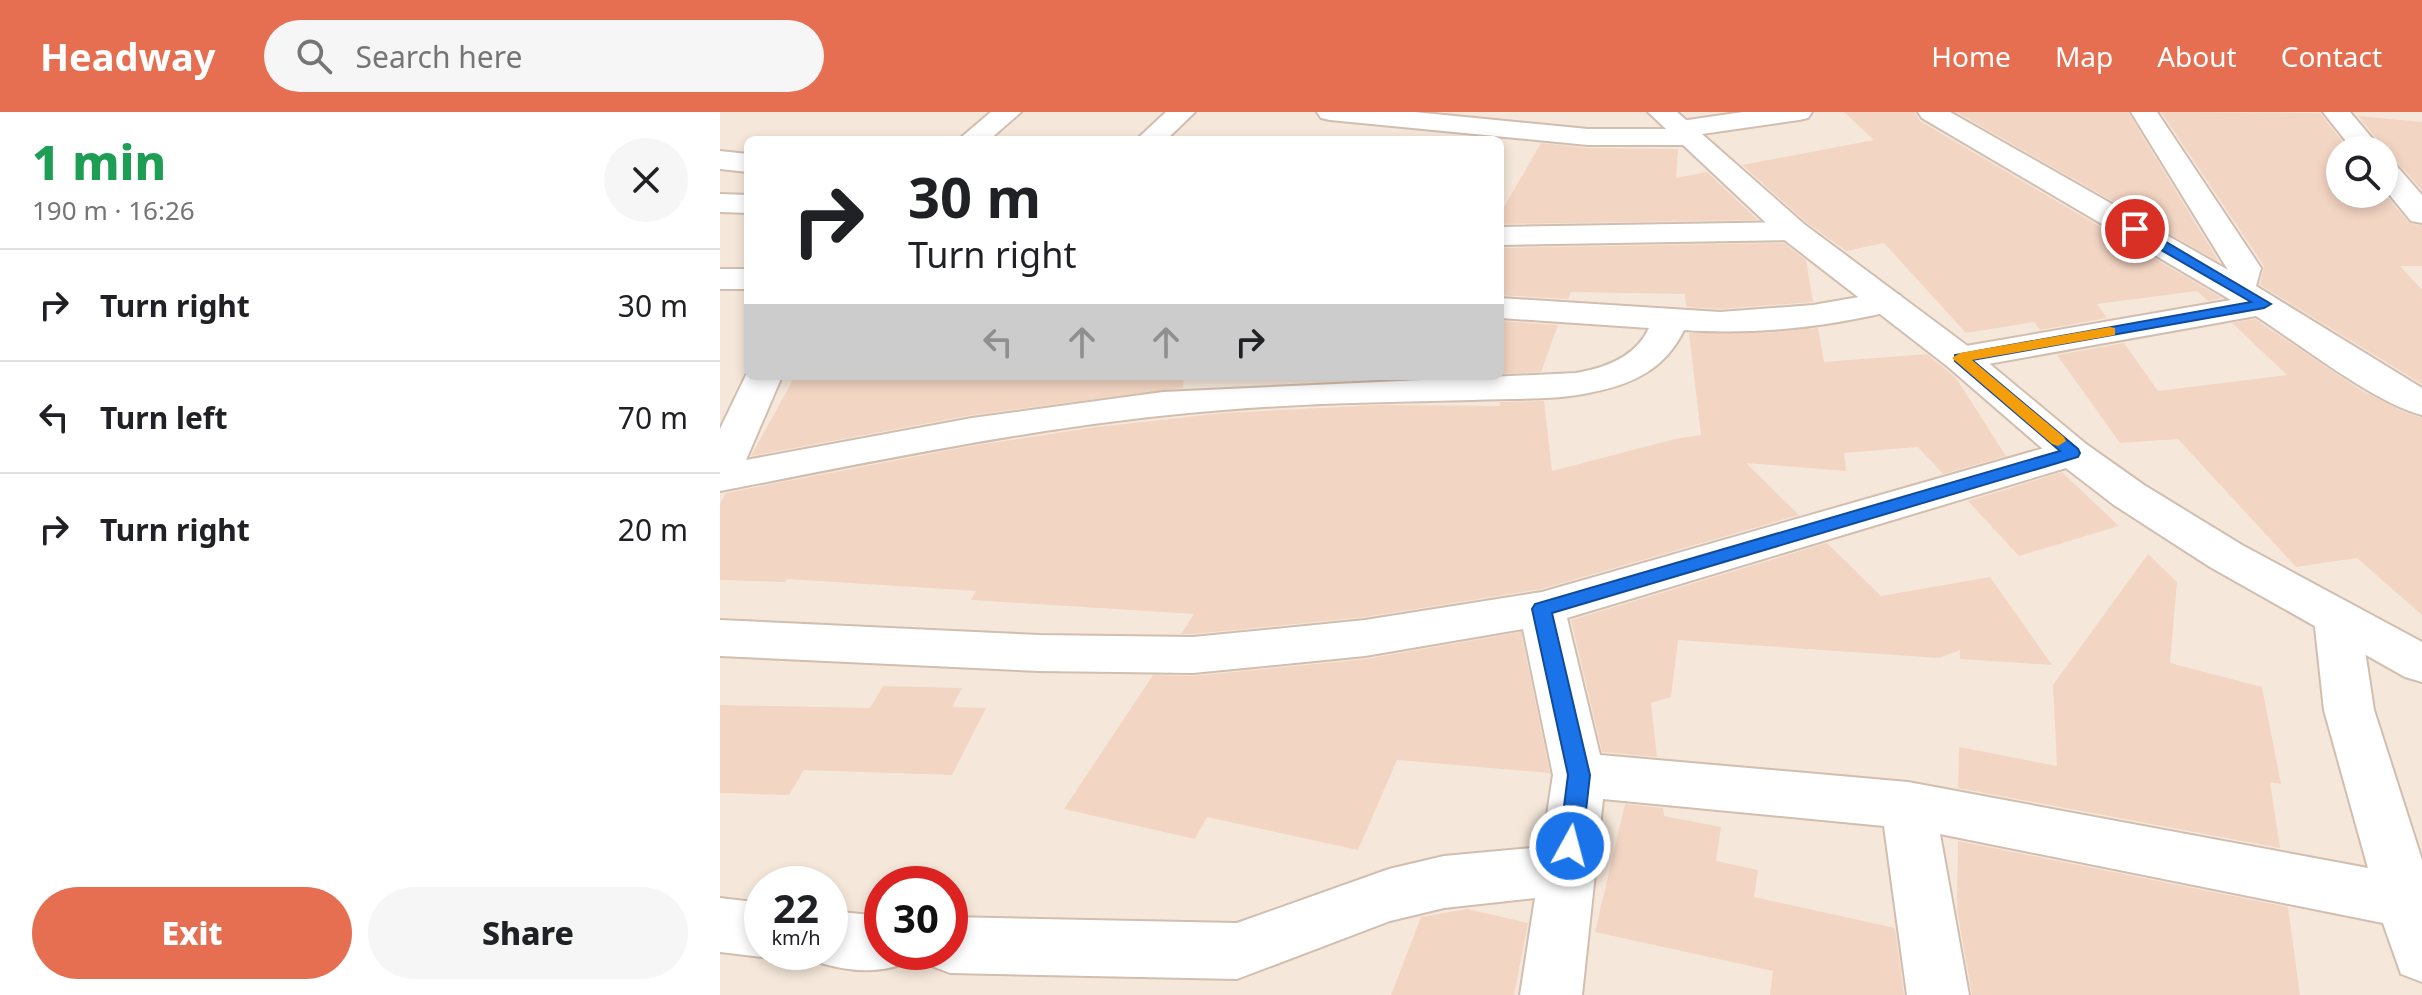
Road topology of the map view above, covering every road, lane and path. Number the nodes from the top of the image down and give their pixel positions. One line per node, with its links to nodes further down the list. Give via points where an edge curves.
1 (1008, 112): 10 (street)
2 (1182, 112): 11 (street)
3 (1330, 112): 8 (street)
4 (1799, 112): 9 (street)
5 (1931, 112): 24 (street)
6 (2144, 112): 24 (street, via 2245,268 2243,281)
7 (2336, 112): 13 (street)
8 (1387, 118): 9 (street, via 1588,137); 12 (street)
9 (1677, 126): 20 (street)
10 (977, 136)
11 (1155, 136)
12 (1372, 136)
13 (2356, 136)
14 (720, 160): 15 (street)
15 (744, 163)
16 (2398, 186): 19 (street)
17 (720, 203): 18 (street)
18 (744, 204)
19 (2422, 214)
20 (1793, 231): 21 (street); 25 (street)
21 (1504, 236)
22 (720, 279): 23 (street)
23 (744, 279)
24 (2250, 296): 28 (street); 30 (street)
25 (1888, 302): 27 (street, via 1759,321); 28 (street)
26 (1504, 308): 27 (street)
27 (1670, 320): 32 (street, via 1654,352 1633,367 1577,384 1224,398 980,430)
28 (1960, 358): 31 (street)
29 (761, 380): 32 (street)
30 (2422, 404)
31 (2072, 453): 33 (street); 34 (street, via 2226,556)
32 (720, 475)
33 (1542, 609): 35 (street, via 1365,638 1193,655); 37 (street)
34 (2337, 618): 36 (street); 40 (street, via 2349,710)
35 (720, 638)
36 (2422, 664)
37 (1579, 775): 38 (street); 39 (street)
38 (1908, 805): 40 (street); 46 (street)
39 (1567, 870): 43 (street, via 1444,882 1403,892 1237,951); 45 (street)
40 (2407, 901): 44 (street)
41 (720, 925): 42 (street)
42 (744, 928)
43 (968, 945)
44 (2422, 954)
45 (1551, 995)
46 (1938, 995)

